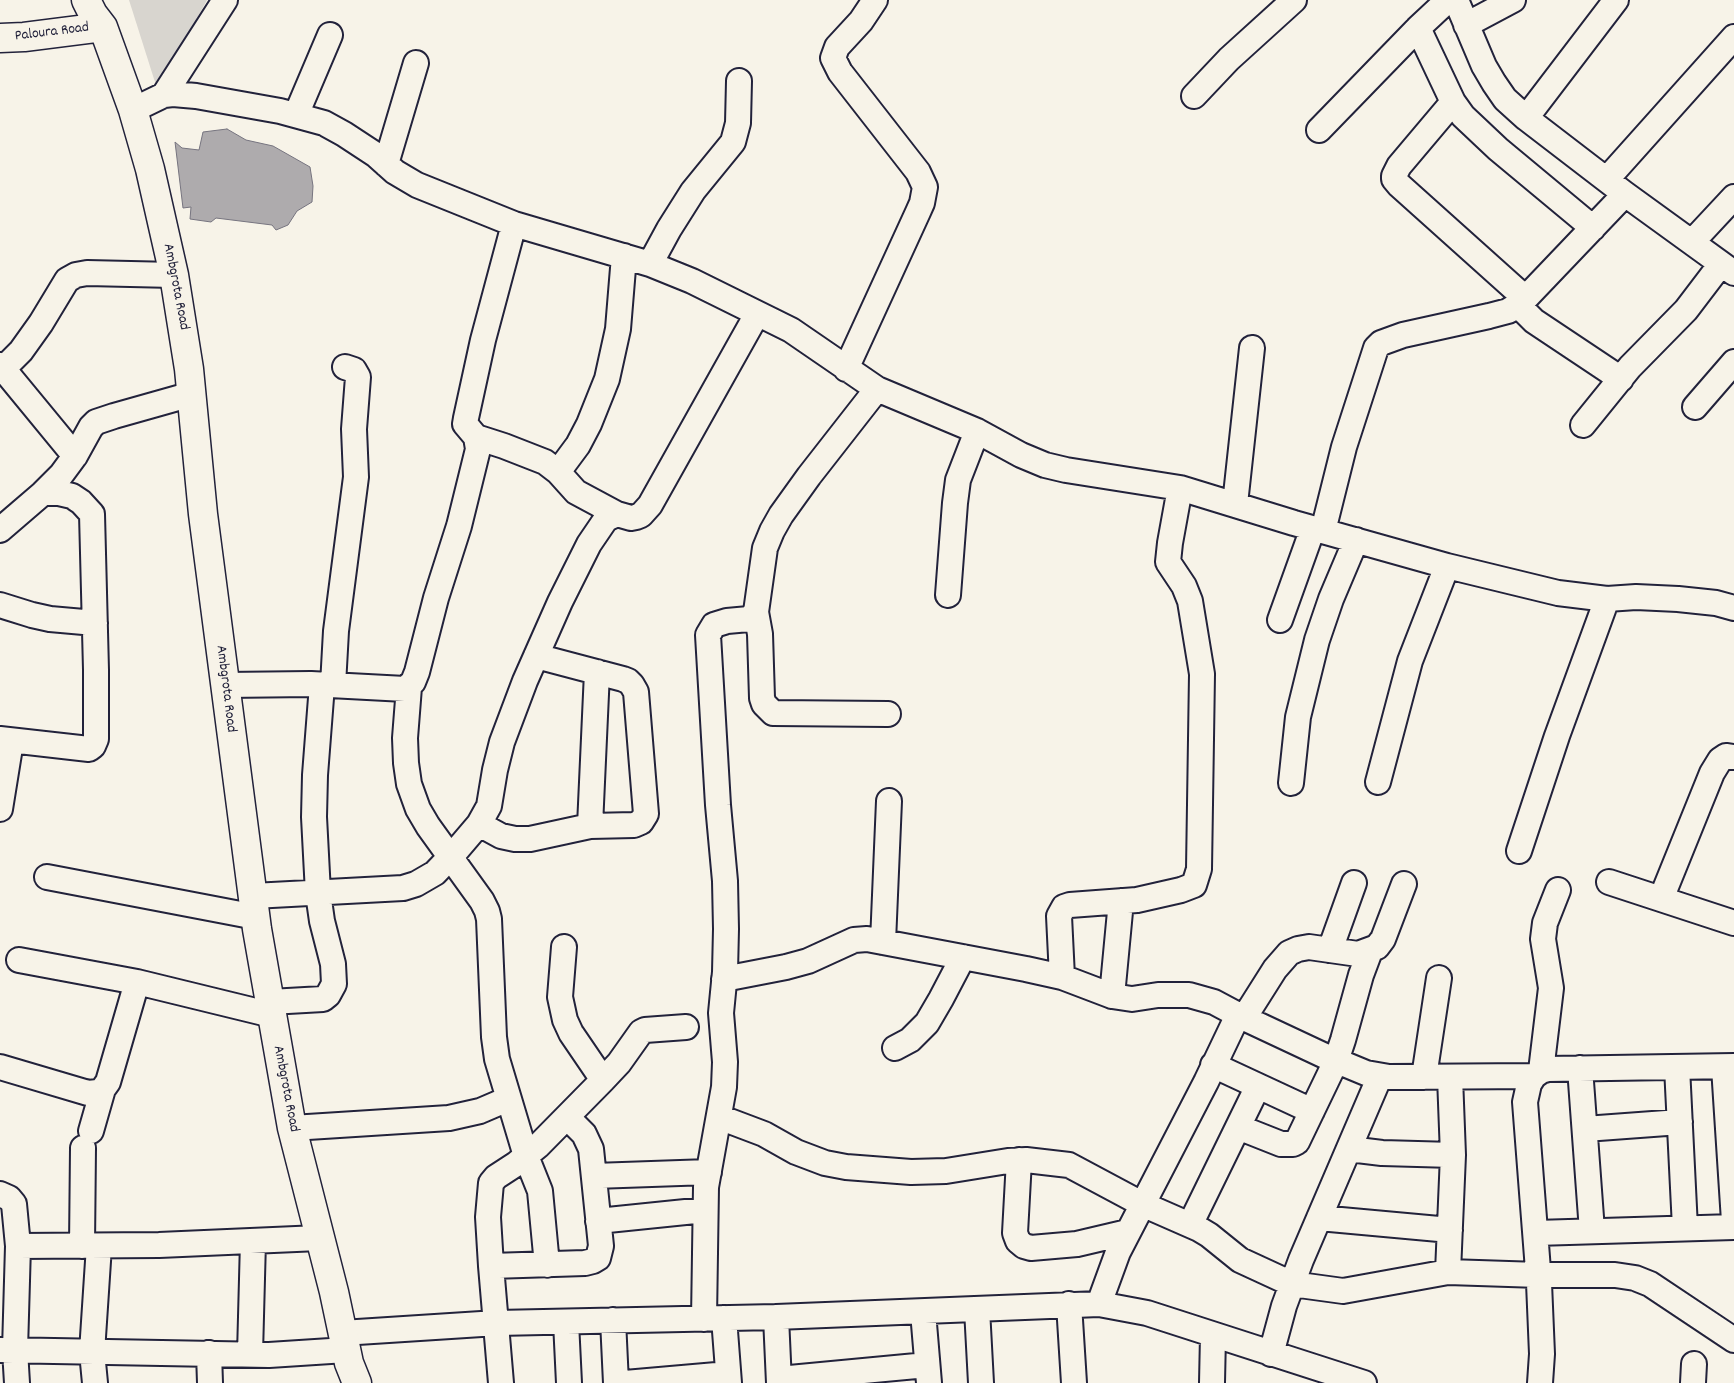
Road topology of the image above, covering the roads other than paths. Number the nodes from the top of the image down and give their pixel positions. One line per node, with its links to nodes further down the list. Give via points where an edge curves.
1 (86, 0): 12 (main road, Ambgrota Road)
2 (107, 0): 12 (main road, via 107,20)
3 (225, 0): 18 (street)
4 (875, 0): 42 (street, via 837,47 833,58 840,72 918,172 924,187 922,203)
5 (1294, 0): 19 (street)
6 (1448, 0): 10 (street)
7 (1456, 0): 11 (street)
8 (1513, 0): 11 (street)
9 (1616, 0): 23 (street)
10 (1422, 23): 20 (street); 24 (street)
11 (1466, 25): 23 (street, via 1494,83 1505,99)
12 (103, 27): 15 (main road, Paloura Road); 21 (main road, Ambgrota Road)
13 (330, 35): 22 (street)
14 (1734, 37): 26 (street)
15 (0, 38)
16 (416, 63): 25 (street)
17 (739, 81): 33 (street, via 738,122 733,142 693,191)
18 (164, 95): 21 (street); 22 (street, via 196,96)
19 (1194, 96)
20 (1453, 102): 30 (street, via 1498,149); 36 (street, via 1399,166 1394,179)
21 (133, 110): 35 (main road, Ambgrota Road)
22 (296, 115): 25 (street, via 324,123)
23 (1526, 118): 26 (street)
24 (1320, 130)
25 (386, 164): 29 (street, via 417,185)
26 (1607, 179): 27 (street)
27 (1625, 194): 30 (street); 31 (street)
28 (1734, 197): 31 (street)
29 (514, 224): 32 (street); 49 (street, via 466,418 465,424)
30 (1592, 228): 36 (street)
31 (1692, 242): 34 (street)
32 (624, 256): 33 (street); 51 (street, via 618,329 607,379 578,445)
33 (650, 264): 37 (street)
34 (1728, 268): 43 (street)
35 (174, 275): 41 (street, via 76,275 67,280 21,351); 45 (main road, Ambgrota Road)
36 (1523, 301): 43 (street, via 1534,321); 57 (street, via 1508,311 1403,335 1376,348)
37 (758, 314): 42 (street, via 791,330); 55 (street, via 650,505 636,517)
38 (1252, 348): 54 (street)
39 (1734, 362): 46 (street)
40 (345, 367): 70 (street, via 354,370 358,377 354,429 356,477)
41 (1, 369): 50 (street)
42 (846, 369): 44 (street)
43 (1621, 379): 47 (street)
44 (877, 389): 48 (street); 64 (street, via 809,476 772,531 765,548)
45 (192, 394): 50 (street, via 96,422); 69 (main road, Ambgrota Road, via 203,514)
46 (1694, 407)
47 (1583, 425)
48 (977, 431): 52 (street, via 1045,465); 60 (street, via 958,480)
49 (476, 437): 51 (street, via 529,455); 71 (street, via 478,449 459,526 417,672)
50 (75, 456): 53 (street)
51 (558, 472): 55 (street, via 576,492)
52 (1180, 488): 54 (street); 90 (street, via 1168,562 1190,601 1202,674 1199,869 1194,885 1189,888)
53 (43, 493): 56 (street); 66 (street, via 72,496 92,514)
54 (1235, 504): 57 (street)
55 (617, 514): 67 (street, via 606,519 589,544)
56 (0, 530)
57 (1318, 530): 58 (street); 65 (street)
58 (1356, 540): 59 (street); 76 (street, via 1317,640 1298,716)
59 (1447, 566): 61 (street, via 1558,593); 75 (street, via 1410,660)
60 (948, 595)
61 (1607, 599): 63 (street, via 1678,599); 81 (street)
62 (0, 605): 66 (street, via 50,619)
63 (1734, 608)
64 (756, 612): 72 (street, via 762,698 772,712); 101 (street, via 749,619 714,625 708,635 725,881)
65 (1280, 620)
66 (95, 623): 73 (street, via 96,738 93,746 82,749)
67 (536, 656): 68 (street); 79 (street, via 502,742 492,799)
68 (597, 672): 80 (street); 80 (street, via 628,681 636,692 646,808 644,819 634,825)
69 (225, 685): 70 (street); 91 (main road, Ambgrota Road)
70 (328, 685): 71 (street); 88 (street, via 315,775)
71 (409, 687): 82 (street, via 405,738 409,784 423,818)
72 (888, 714)
73 (6, 740): 78 (street)
74 (1734, 757): 89 (street, via 1726,756 1720,760 1712,773)
75 (1378, 782)
76 (1291, 783)
77 (889, 801): 93 (street)
78 (0, 809)
79 (479, 824): 80 (street, via 515,840 530,840); 82 (street)
80 (590, 826)
81 (1519, 851)
82 (450, 857): 88 (street, via 435,873 403,888); 121 (street, via 487,911 494,1036)
83 (47, 877): 91 (street)
84 (1609, 882): 89 (street)
85 (1354, 884): 95 (street)
86 (1404, 884): 96 (street, via 1383,939)
87 (1558, 890): 114 (street, via 1542,939 1551,988)
88 (318, 893): 91 (street); 104 (street, via 333,964 332,989 323,999)
89 (1661, 899): 92 (street)
90 (1121, 901): 99 (street, via 1070,905 1061,910); 103 (street)
91 (254, 907): 104 (main road, Ambgrota Road)
92 (1734, 923)
93 (883, 942): 97 (street); 101 (street, via 854,940 808,961)
94 (564, 947): 118 (street, via 560,997 565,1020)
95 (1330, 950): 96 (street, via 1358,954); 105 (street, via 1309,947 1289,953)
96 (1370, 951): 108 (street)
97 (963, 957): 99 (street); 107 (street, via 927,1023 910,1040)
98 (19, 960): 102 (street)
99 (1062, 977): 103 (street)
100 (1439, 978): 116 (street)
101 (724, 979): 124 (street, via 721,1013 725,1062)
102 (137, 982): 104 (street); 120 (street, via 108,1082)
103 (1112, 996): 105 (street, via 1132,999 1188,995 1214,1002)
104 (271, 1008): 127 (main road, Ambgrota Road)
105 (1241, 1017): 108 (street); 109 (street)
106 (686, 1027): 118 (street, via 641,1032)
107 (895, 1048)
108 (1336, 1061): 115 (street); 122 (street)
109 (1213, 1064): 119 (street); 136 (street)
110 (1729, 1066): 111 (street); 140 (street)
111 (1677, 1067): 113 (street); 125 (street)
112 (0, 1068): 120 (street, via 88,1092)
113 (1580, 1068): 114 (street, via 1548,1068); 128 (street)
114 (1537, 1074): 117 (street); 147 (street, via 1529,1084 1525,1102)
115 (1380, 1076): 116 (street); 129 (street)
116 (1424, 1077): 117 (street)
117 (1450, 1077): 130 (street)
118 (603, 1080): 123 (street)
119 (1258, 1086): 122 (street); 126 (street)
120 (103, 1089): 151 (street, via 87,1140)
121 (508, 1099): 127 (street, via 480,1111 449,1118); 131 (street)
122 (1312, 1111): 126 (street, via 1300,1138 1293,1144 1276,1142)
123 (567, 1117): 131 (street); 134 (street, via 588,1139)
124 (719, 1117): 132 (street, via 764,1134 796,1152 846,1167 946,1171); 133 (street)
125 (1680, 1122): 128 (street); 143 (street)
126 (1238, 1126): 141 (street)
127 (292, 1128): 148 (main road, Ambgrota Road)
128 (1585, 1129): 145 (street)
129 (1349, 1149): 130 (street); 138 (street)
130 (1453, 1155): 144 (street)
131 (526, 1156): 152 (street, via 540,1191); 153 (street, via 491,1183 488,1217)
132 (1019, 1160): 136 (street, via 1069,1165); 146 (street, via 1014,1234 1024,1246 1077,1244)
133 (709, 1172): 134 (street); 137 (street)
134 (594, 1176): 139 (street)
135 (0, 1194): 150 (street, via 14,1204)
136 (1142, 1204): 141 (street); 146 (street)
137 (705, 1210): 139 (street); 162 (street)
138 (1319, 1218): 144 (street); 156 (street)
139 (598, 1221): 152 (street, via 601,1246 598,1258 593,1262)
140 (1734, 1221)
141 (1190, 1225): 156 (street, via 1209,1235 1240,1260)
142 (1734, 1226): 143 (street)
143 (1685, 1228): 145 (street)
144 (1450, 1230): 154 (street)
145 (1592, 1231): 147 (street)
146 (1128, 1232): 158 (street)
147 (1536, 1233): 155 (street)
148 (319, 1238): 149 (street); 168 (main road, Ambgrota Road)
149 (253, 1241): 151 (street); 172 (street)
150 (18, 1246): 151 (street); 169 (street)
151 (90, 1246): 170 (street)
152 (547, 1265): 153 (street)
153 (491, 1266): 165 (street)
154 (1448, 1272): 155 (street); 156 (street, via 1344,1291)
155 (1539, 1275): 167 (street, via 1635,1278 1668,1295); 190 (street, via 1542,1324)
156 (1292, 1284): 173 (street)
157 (1069, 1304): 158 (street); 159 (street); 187 (street)
158 (1099, 1304): 166 (street, via 1147,1313)
159 (977, 1309): 160 (street); 186 (street)
160 (923, 1312): 161 (street); 174 (street)
161 (776, 1317): 162 (street); 177 (street)
162 (714, 1318): 163 (street); 175 (street)
163 (613, 1320): 164 (street); 184 (street)
164 (566, 1322): 165 (street); 183 (street)
165 (497, 1323): 168 (street); 182 (street)
166 (1213, 1335): 173 (street); 188 (street)
167 (1734, 1340)
168 (344, 1341): 172 (street, via 277,1354); 181 (main road, Ambgrota Road)
169 (8, 1350): 170 (street); 178 (street)
170 (92, 1352): 171 (street); 179 (street)
171 (209, 1353): 172 (street); 180 (street)
172 (250, 1354)
173 (1271, 1354): 189 (street)
174 (928, 1374): 177 (street)
175 (728, 1379): 176 (street)
176 (672, 1381): 185 (street)
177 (779, 1381)
178 (17, 1383)
179 (95, 1383)
180 (210, 1383)
181 (357, 1383)
182 (501, 1383)
183 (569, 1383)
184 (616, 1383)
185 (625, 1383)
186 (981, 1383)
187 (1074, 1383)
188 (1212, 1383)
189 (1364, 1383)
190 (1540, 1383)

